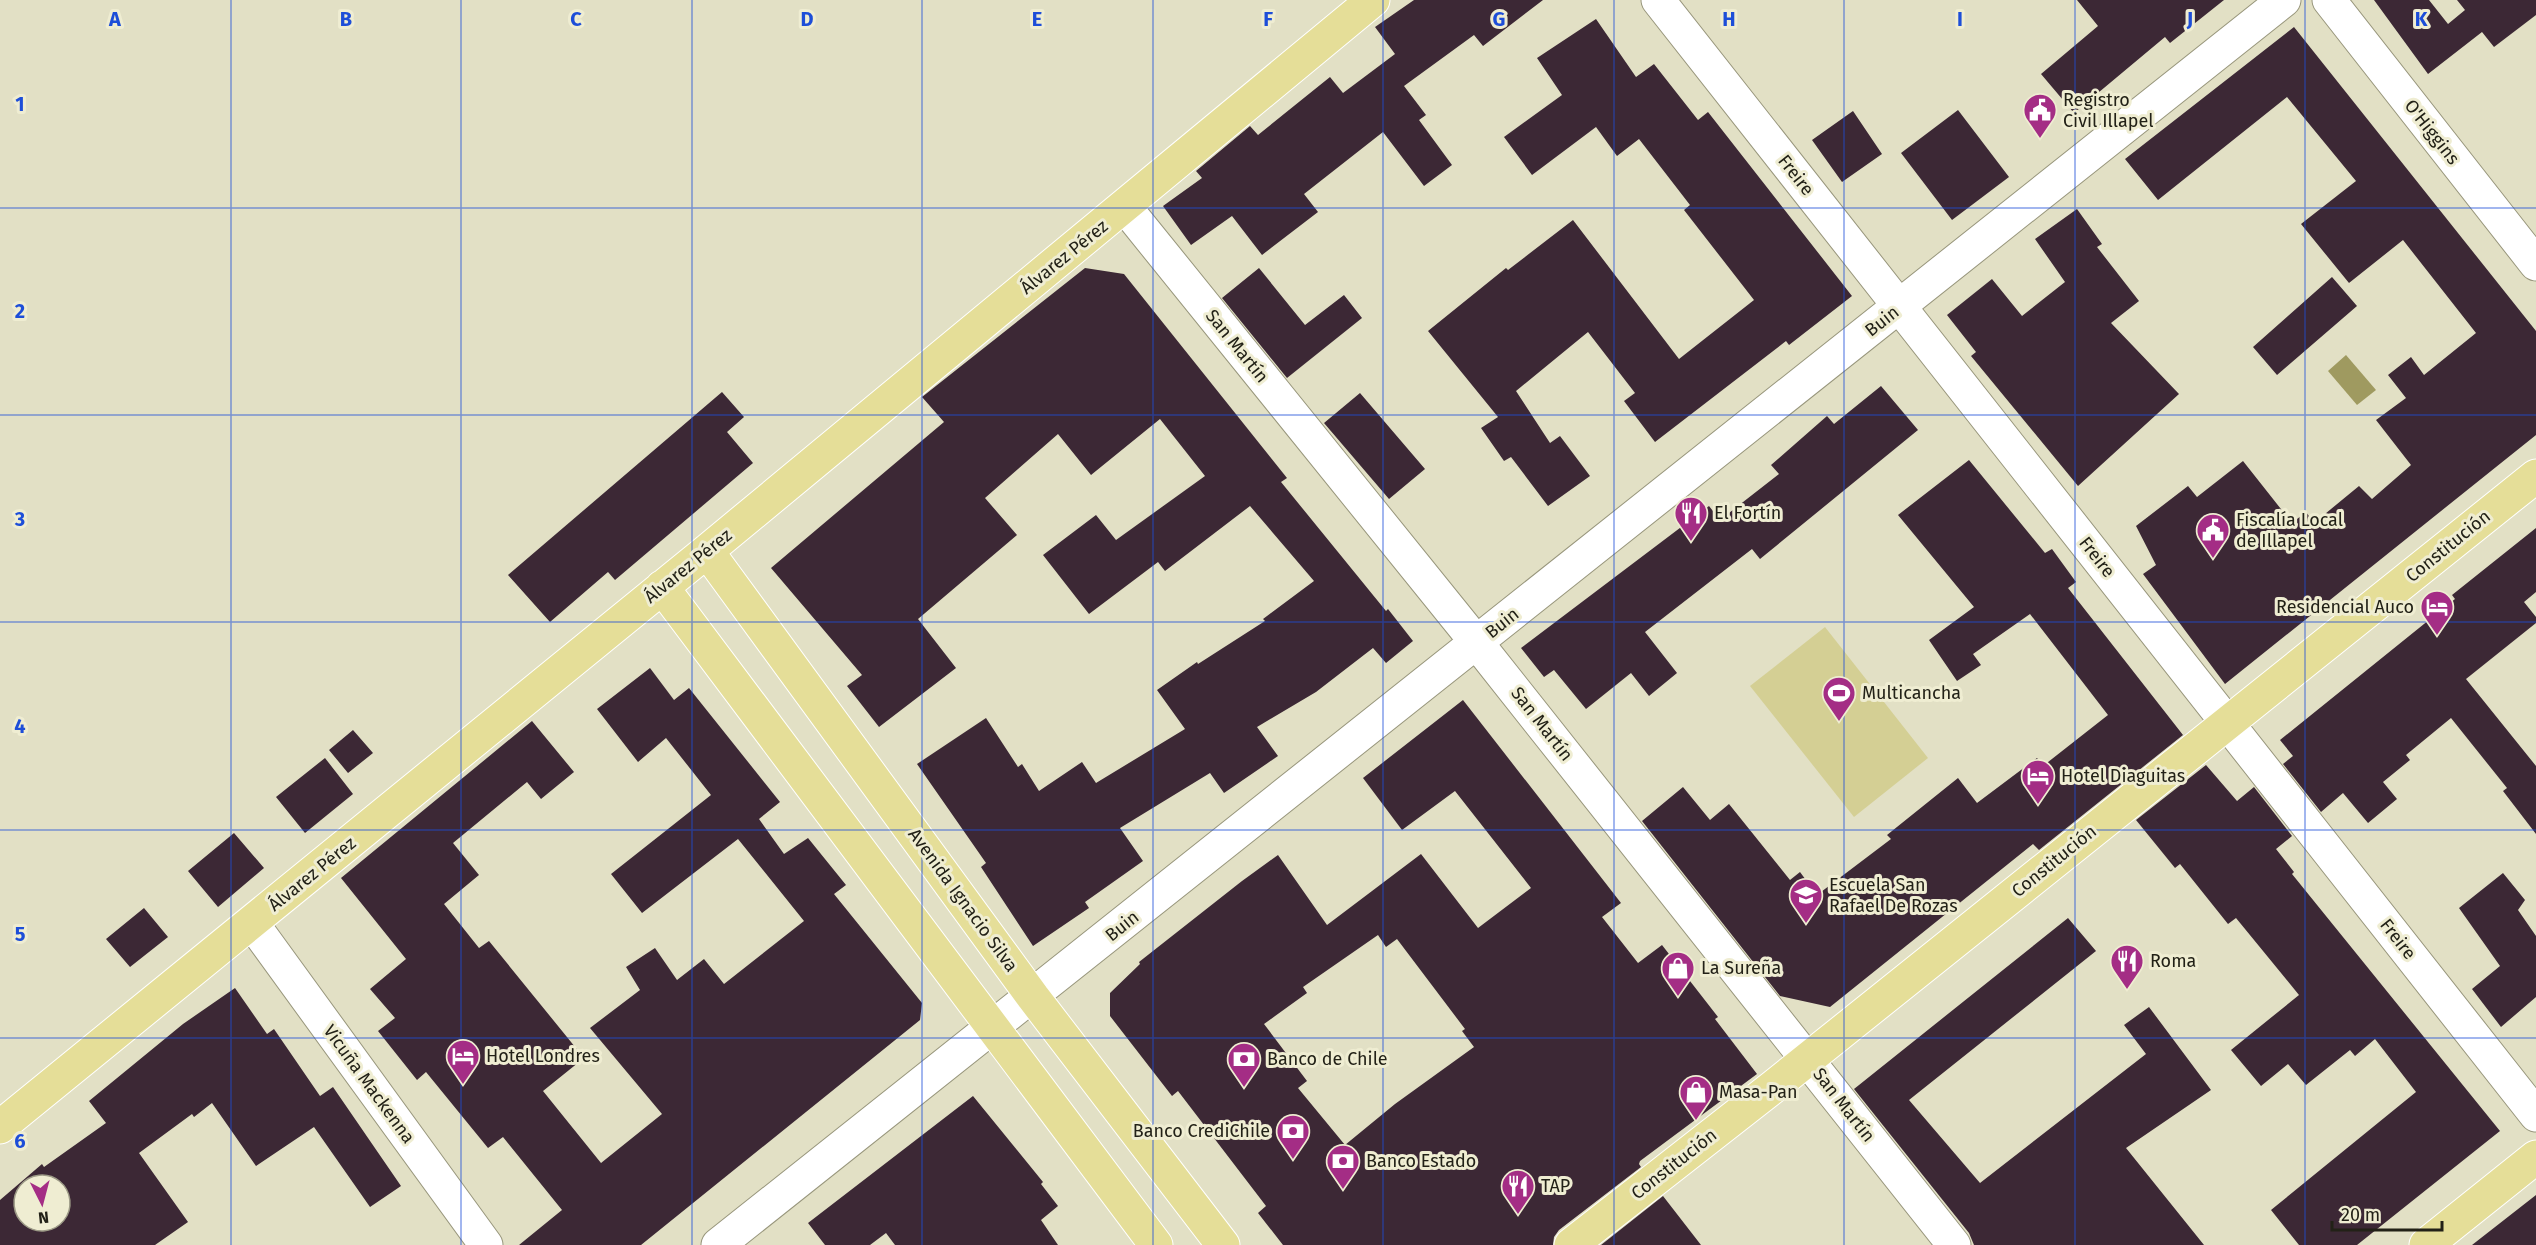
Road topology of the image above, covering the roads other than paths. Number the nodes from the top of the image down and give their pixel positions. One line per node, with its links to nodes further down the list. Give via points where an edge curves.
1 (1373, 0): 5 (main road, Álvarez Pérez)
2 (1658, 0): 7 (street, Freire)
3 (2284, 0): 7 (street, Buin)
4 (2328, 0): 6 (street, O'Higgins)
5 (1125, 207): 9 (main road, Álvarez Pérez); 11 (street, San Martín)
6 (2536, 264)
7 (1900, 307): 11 (street, Buin); 12 (street, Freire)
8 (2536, 476): 12 (main road, Constitución)
9 (707, 551): 10 (main road, Álvarez Pérez); 14 (main road, Avenida Ignacio Silva)
10 (663, 587): 13 (main road, Álvarez Pérez); 15 (main road)
11 (1477, 643): 14 (street, Buin); 16 (street, San Martín)
12 (2227, 722): 16 (main road, Constitución); 17 (street, Freire)
13 (252, 923): 18 (main road, Álvarez Pérez); 20 (street, Vicuña Mackenna)
14 (1033, 996): 15 (street, Buin); 23 (main road, Avenida Ignacio Silva)
15 (993, 1028): 21 (street, Buin); 22 (main road)
16 (1807, 1059): 24 (main road, Constitución); 25 (street, San Martín)
17 (2536, 1114)
18 (0, 1126)
19 (2536, 1157): 26 (main road)
20 (486, 1245)
21 (718, 1245)
22 (1156, 1245)
23 (1223, 1245)
24 (1572, 1245)
25 (1954, 1245)
26 (2426, 1245)

